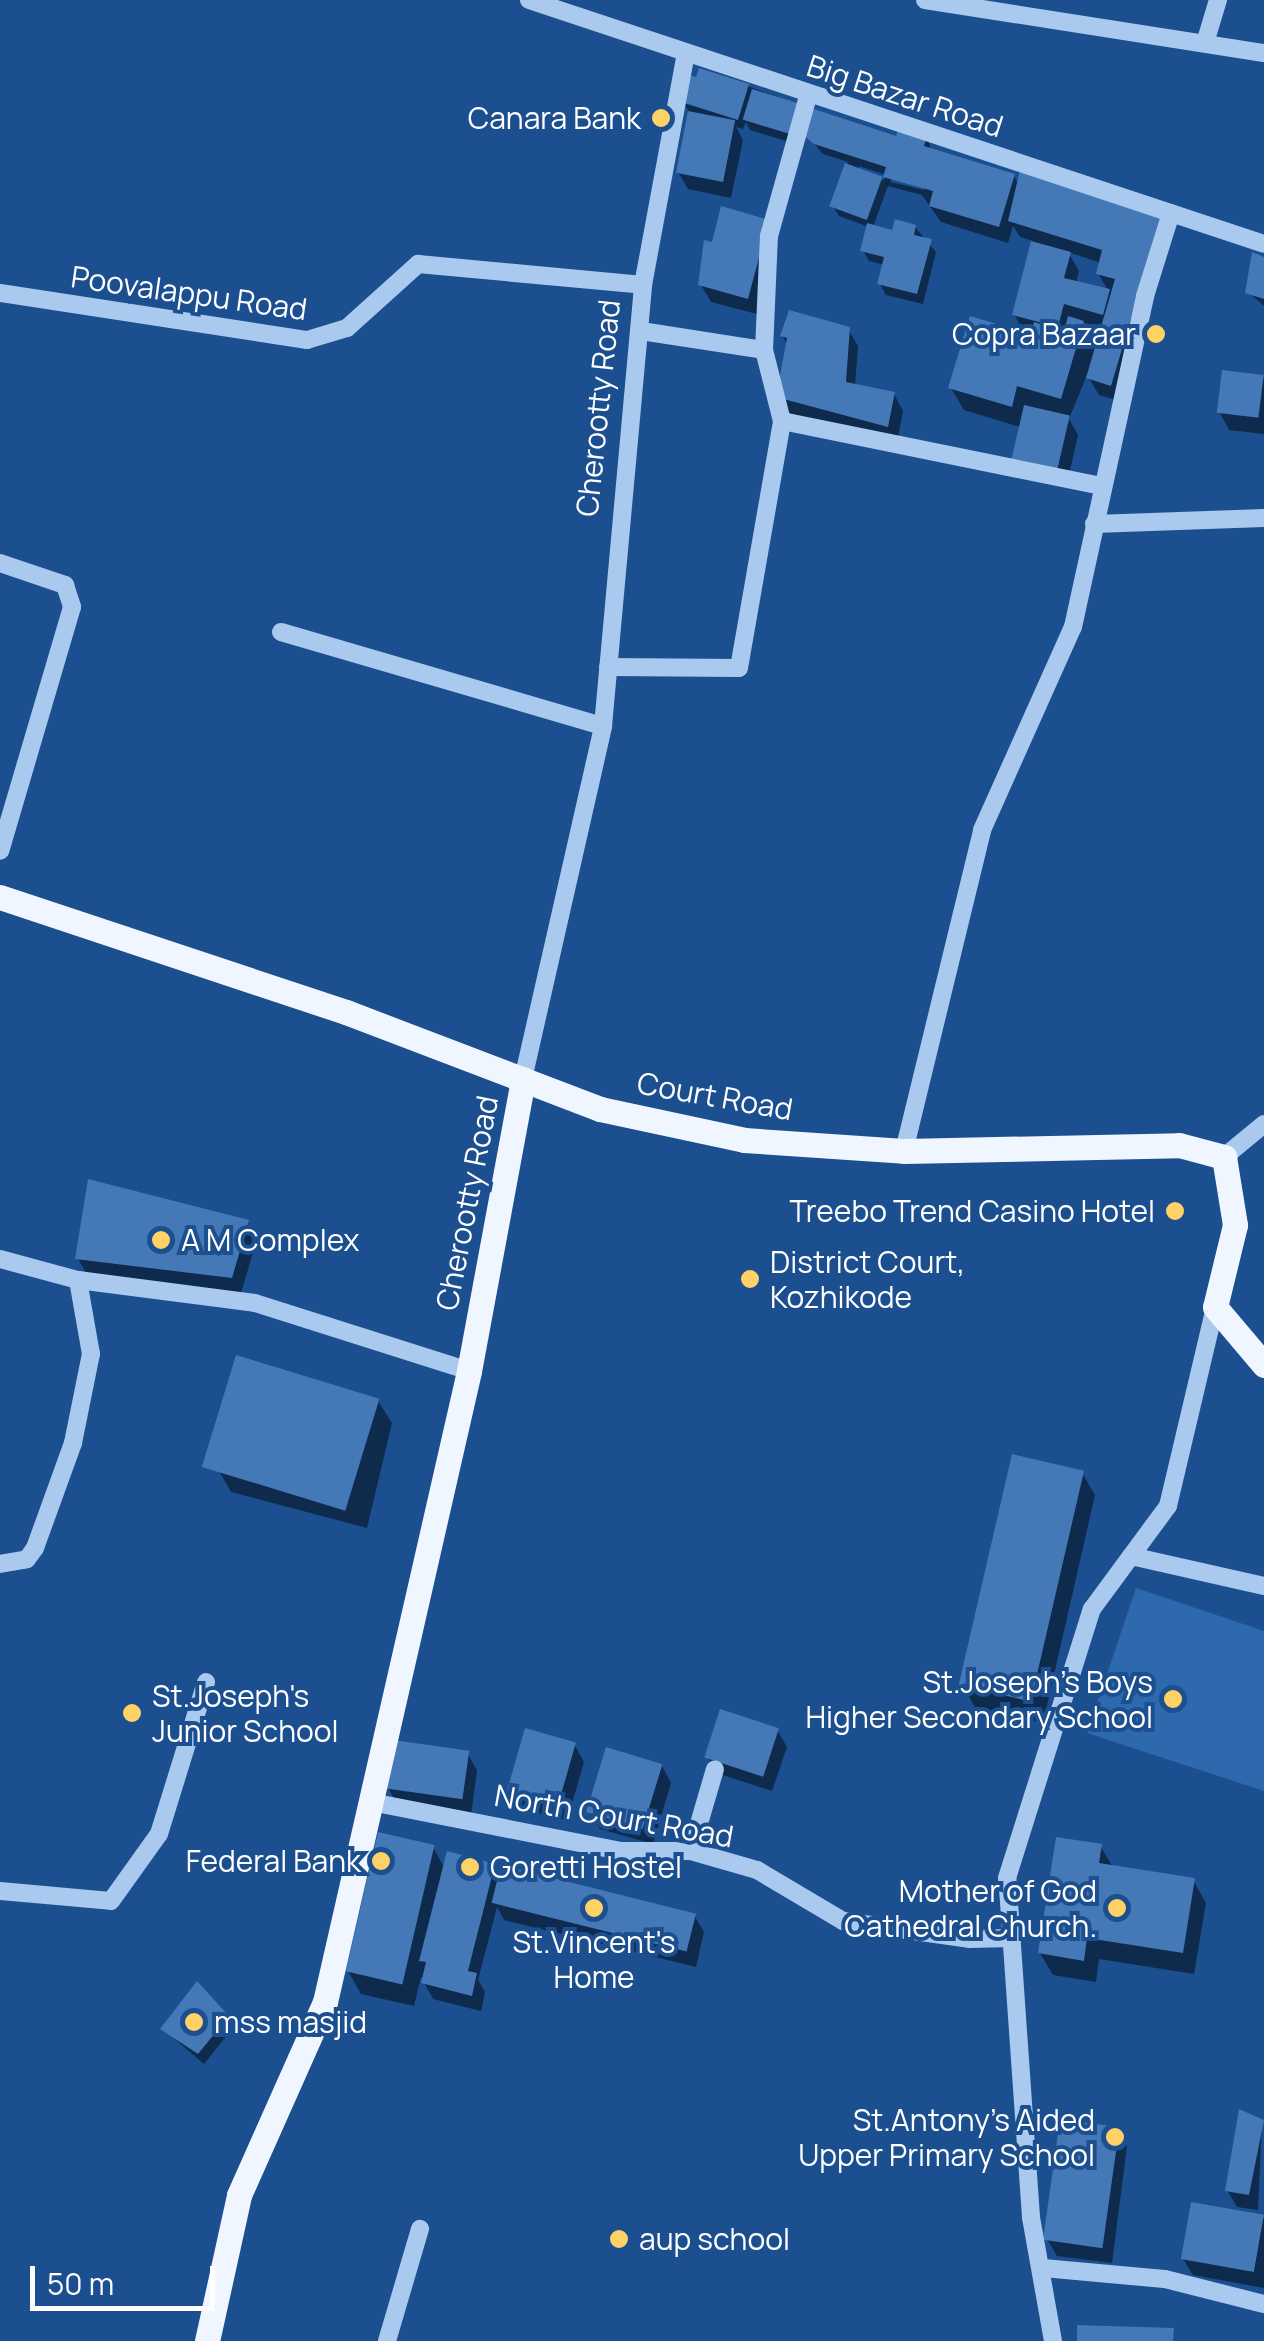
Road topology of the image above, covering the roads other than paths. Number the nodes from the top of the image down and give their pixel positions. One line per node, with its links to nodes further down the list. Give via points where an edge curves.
1 (529, 0): 5 (street, Big Bazar Road)
2 (925, 0): 4 (street)
3 (1218, 0): 4 (street)
4 (1205, 42): 6 (street)
5 (686, 53): 7 (street, Big Bazar Road); 10 (street, Cherootty Road)
6 (1264, 53)
7 (808, 93): 8 (street, Big Bazar Road); 13 (street, via 770,236)
8 (1171, 214): 9 (street, Big Bazar Road); 15 (street)
9 (1264, 244)
10 (643, 285): 11 (street, Poovalappu Road, via 418,264 347,328 307,340); 12 (street, Cherootty Road)
11 (0, 293)
12 (640, 331): 13 (street); 20 (street, Cherootty Road)
13 (764, 350): 14 (street)
14 (782, 420): 15 (street); 20 (street, via 738,668)
15 (1101, 486): 17 (street)
16 (1264, 518): 17 (street)
17 (1094, 524): 26 (street, via 1073,627 982,830)
18 (0, 563): 22 (street, via 64,585 72,607)
19 (281, 632): 21 (street)
20 (608, 667): 21 (street, Cherootty Road)
21 (603, 726): 24 (street, Cherootty Road)
22 (0, 851)
23 (0, 897): 24 (main road, Court Road, via 346,1012)
24 (523, 1079): 26 (main road, Court Road, via 600,1108 744,1140); 32 (main road, Cherootty Road)
25 (1264, 1124): 27 (street)
26 (904, 1151): 27 (main road, Court Road, via 1179,1145)
27 (1224, 1157): 30 (main road, via 1235,1225)
28 (0, 1259): 29 (street)
29 (78, 1280): 32 (street, via 255,1302); 34 (street, via 91,1354 73,1443 35,1548 28,1559)
30 (1215, 1308): 31 (main road); 33 (street, via 1168,1506)
31 (1264, 1365)
32 (469, 1371): 38 (main road, Cherootty Road)
33 (1131, 1556): 35 (street); 41 (street, via 1092,1609 1007,1878)
34 (0, 1564)
35 (1264, 1586)
36 (206, 1682): 40 (street, via 159,1834 111,1900)
37 (715, 1769): 39 (street)
38 (371, 1802): 39 (street, North Court Road, via 621,1851); 45 (main road, Cherootty Road, via 324,2002 239,2194)
39 (691, 1851): 41 (street, North Court Road, via 757,1870 843,1921 969,1939)
40 (0, 1891)
41 (1013, 1938): 43 (street, via 1030,2216)
42 (420, 2229): 46 (street)
43 (1043, 2268): 44 (street, via 1165,2279); 47 (street)
44 (1264, 2304)
45 (207, 2341)
46 (386, 2341)
47 (1052, 2341)

